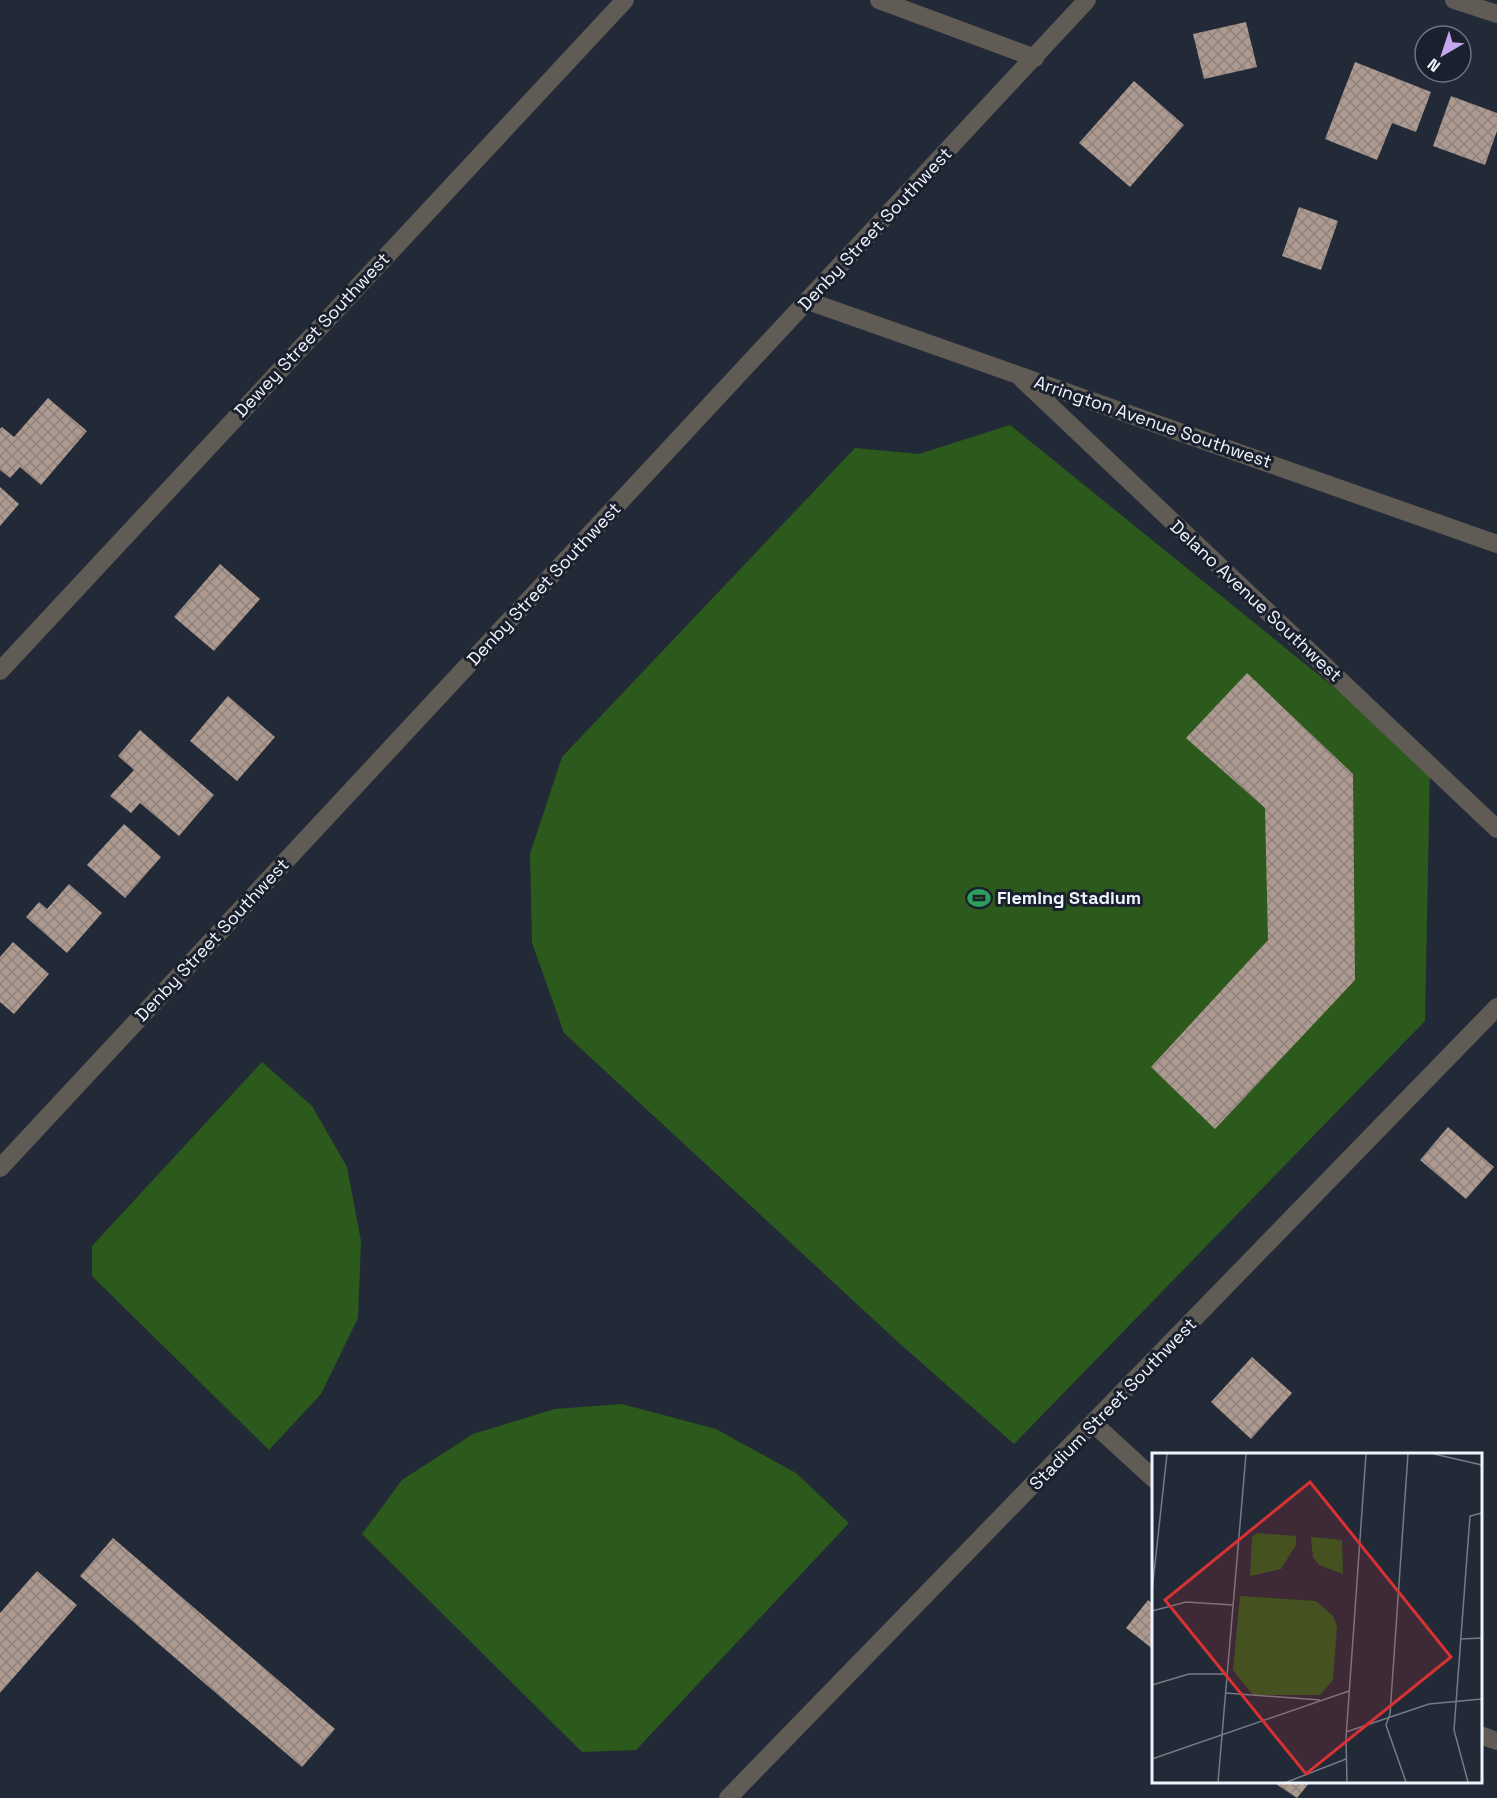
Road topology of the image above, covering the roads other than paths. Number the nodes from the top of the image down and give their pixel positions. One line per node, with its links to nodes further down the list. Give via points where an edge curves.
1 (625, 0): 10 (street, Dewey Street Southwest)
2 (879, 0): 6 (street)
3 (1087, 0): 6 (street, Denby Street Southwest)
4 (1454, 0): 5 (street)
5 (1497, 14)
6 (1035, 58): 7 (street, Denby Street Southwest)
7 (808, 301): 8 (street, Arrington Avenue Southwest); 13 (street, Denby Street Southwest)
8 (1016, 374): 9 (street, Arrington Avenue Southwest); 11 (street, Delano Avenue Southwest)
9 (1497, 544)
10 (0, 671)
11 (1497, 829)
12 (1493, 1019): 14 (street, Stadium Street Southwest)
13 (0, 1168)
14 (1094, 1424): 15 (street); 18 (street, Stadium Street Southwest)
15 (1152, 1477)
16 (1482, 1736): 17 (street)
17 (1497, 1741)
18 (728, 1798)

